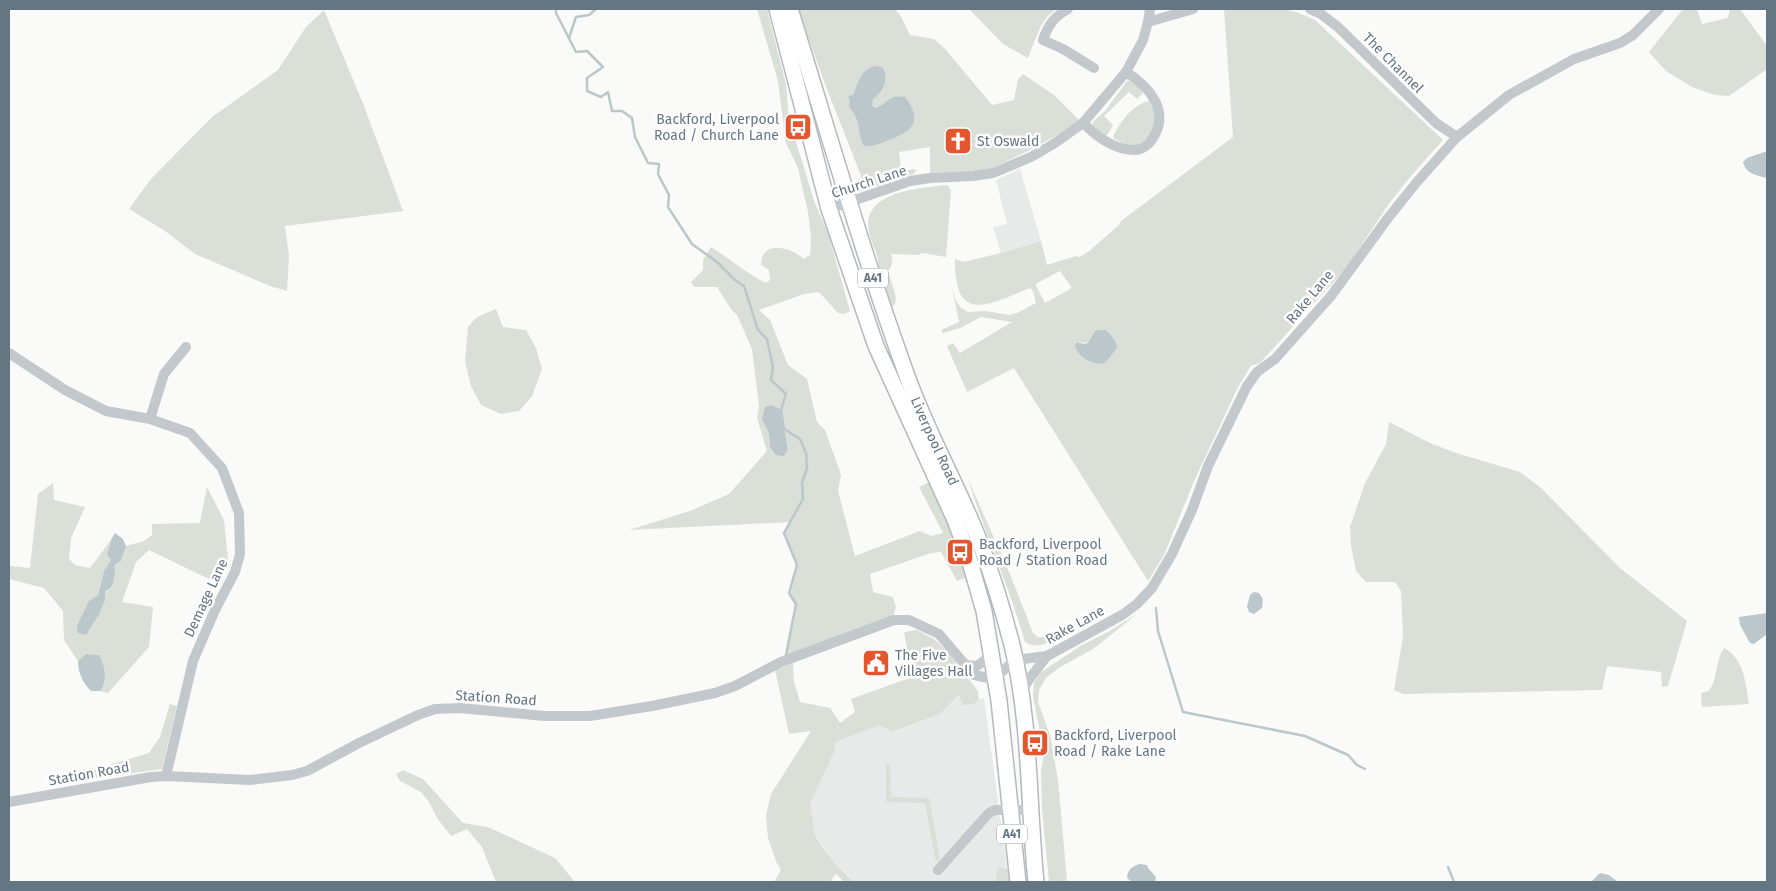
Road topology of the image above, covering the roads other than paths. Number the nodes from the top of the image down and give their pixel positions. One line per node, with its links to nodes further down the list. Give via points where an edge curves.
1 (777, 9): 14 (highway, Liverpool Road / A41)
2 (790, 9): 13 (highway, Liverpool Road / A41)
3 (1068, 9): 9 (street, via 1056,15 1043,40)
4 (1150, 9): 8 (street, Church Lane)
5 (1193, 9): 8 (street)
6 (1310, 9): 12 (street, The Channel, via 1338,27 1436,123)
7 (1659, 9): 12 (street, Rake Lane, via 1633,35 1620,43 1574,59 1509,95)
8 (1148, 22): 10 (street, Church Lane, via 1143,40)
9 (1094, 68)
10 (1126, 72): 11 (street, Church Lane); 11 (street, via 1140,81 1157,106 1160,123 1151,142 1144,148 1124,148 1107,142)
11 (1084, 123): 13 (street, Church Lane, via 1056,143 994,173 910,182)
12 (1457, 137): 19 (street, Rake Lane, via 1394,210 1331,296 1247,386 1208,466 1172,554 1152,588 1122,615)
13 (849, 202): 14 (street, Church Lane); 20 (highway, Liverpool Road / A41, via 908,378 982,548)
14 (829, 209): 18 (highway, Liverpool Road / A41, via 876,346 968,555)
15 (186, 347): 17 (street, via 164,374)
16 (9, 353): 17 (street, Demage Lane, via 65,390 106,411)
17 (150, 419): 24 (street, Demage Lane, via 190,433 222,468 239,512 240,554 236,572 193,660)
18 (992, 656): 21 (street, via 978,666); 22 (highway, Liverpool Road / A41)
19 (1047, 656): 20 (street, Rake Lane); 23 (street, Rake Lane)
20 (1015, 660): 22 (street); 23 (highway, Liverpool Road / A41)
21 (964, 665): 22 (street, Station Road, via 974,675); 24 (street, Station Road, via 938,634 909,620 894,620 781,662 715,693 590,716 435,709 359,743 307,771 292,775 250,780)
22 (996, 677): 26 (highway, Liverpool Road / A41)
23 (1021, 692): 27 (highway, Liverpool Road / A41)
24 (166, 776): 25 (street, Station Road)
25 (9, 802)
26 (1010, 810): 27 (street); 28 (street, via 989,813); 29 (highway, Liverpool Road / A41)
27 (1030, 810): 30 (highway, Liverpool Road / A41)
28 (938, 870)
29 (1018, 882)
30 (1036, 882)

